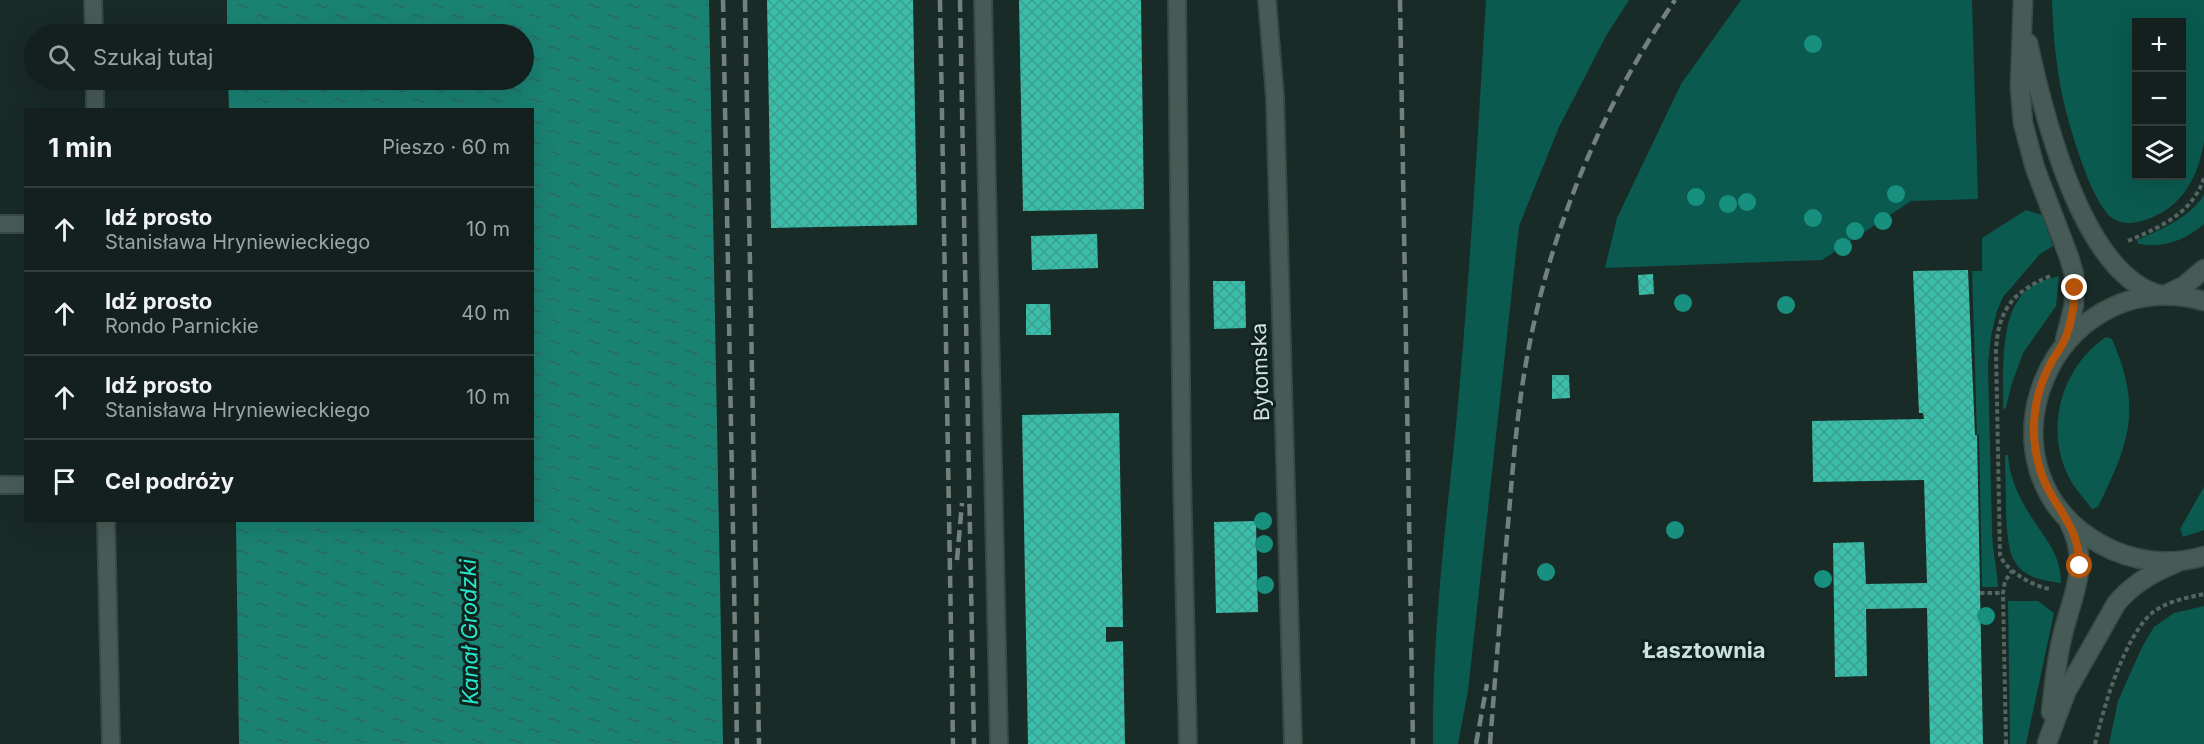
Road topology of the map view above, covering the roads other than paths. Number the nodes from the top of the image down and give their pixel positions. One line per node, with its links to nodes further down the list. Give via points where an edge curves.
1 (93, 0): 6 (lane)
2 (983, 0): 23 (lane)
3 (1177, 0): 24 (lane)
4 (1267, 0): 25 (lane, Bytomska, via 1275,97)
5 (2024, 9): 12 (street, via 2038,84 2056,146 2089,225 2103,252 2122,273 2136,285); 14 (street, via 2020,88 2023,123 2035,168 2070,257 2074,279 2073,314)
6 (94, 24)
7 (95, 90): 8 (lane)
8 (95, 108)
9 (0, 224): 10 (lane)
10 (24, 224)
11 (2204, 269): 12 (street, via 2184,286)
12 (2163, 296): 13 (street); 14 (street, via 2112,307 2079,328)
13 (2204, 301)
14 (2061, 347): 17 (street, via 2038,394 2034,432 2040,471)
15 (24, 485): 16 (lane)
16 (0, 486)
17 (2066, 516): 20 (street, via 2096,541 2119,553 2145,560); 21 (street, via 2077,540 2080,574 2060,647)
18 (106, 522): 22 (lane)
19 (2204, 556): 20 (street)
20 (2184, 560): 21 (street, via 2144,579 2116,604 2066,692)
21 (2047, 743)
22 (111, 744)
23 (999, 744)
24 (1188, 744)
25 (1293, 744)

